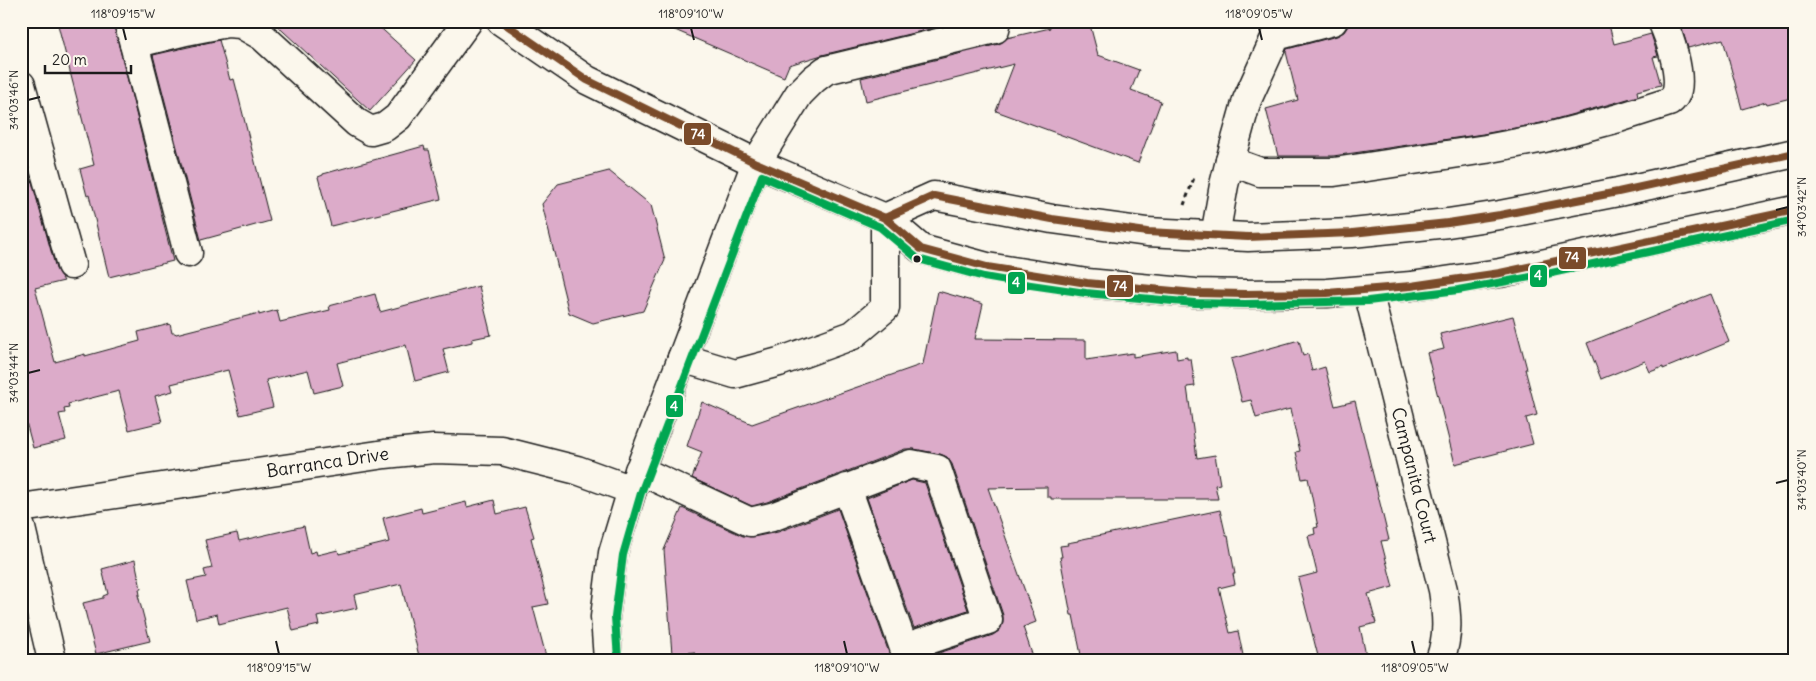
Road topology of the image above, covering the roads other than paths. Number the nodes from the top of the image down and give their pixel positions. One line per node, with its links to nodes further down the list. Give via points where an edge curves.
1 (468, 21): 6 (main road, via 398,117 385,127 371,130 356,123 262,36 241,24)
2 (500, 21): 10 (main road, via 587,80)
3 (997, 21): 10 (main road, via 995,29 826,70 799,94)
4 (1333, 21): 9 (main road, via 1276,36 1247,100)
5 (1662, 21): 9 (main road, via 1677,74 1678,90 1669,102 1544,138 1343,171 1260,172)
6 (131, 33): 14 (main road)
7 (21, 85): 15 (main road)
8 (1795, 153): 13 (main road, via 1609,194 1448,223 1334,234)
9 (1230, 161): 13 (main road)
10 (756, 163): 12 (main road); 17 (main road)
11 (1795, 210): 16 (main road, via 1500,273)
12 (885, 218): 13 (main road, via 934,196 1098,226); 16 (main road, via 921,248 987,266 1070,280 1195,293); 17 (main road, via 885,308 854,335 735,374)
13 (1214, 236)
14 (188, 253)
15 (71, 265)
16 (1368, 291): 24 (main road, Campanita Court, via 1443,590 1446,643)
17 (682, 358): 18 (main road)
18 (635, 480): 19 (main road, Barranca Drive, via 750,522 772,517); 20 (main road, Barranca Drive, via 577,470 502,451 434,449); 23 (main road, via 613,553 605,617)
19 (847, 488): 19 (main road, Barranca Drive, via 911,464 937,469 988,620 904,648)
20 (21, 508)
21 (21, 528): 22 (main road)
22 (52, 660)
23 (608, 660)
24 (1440, 660)

